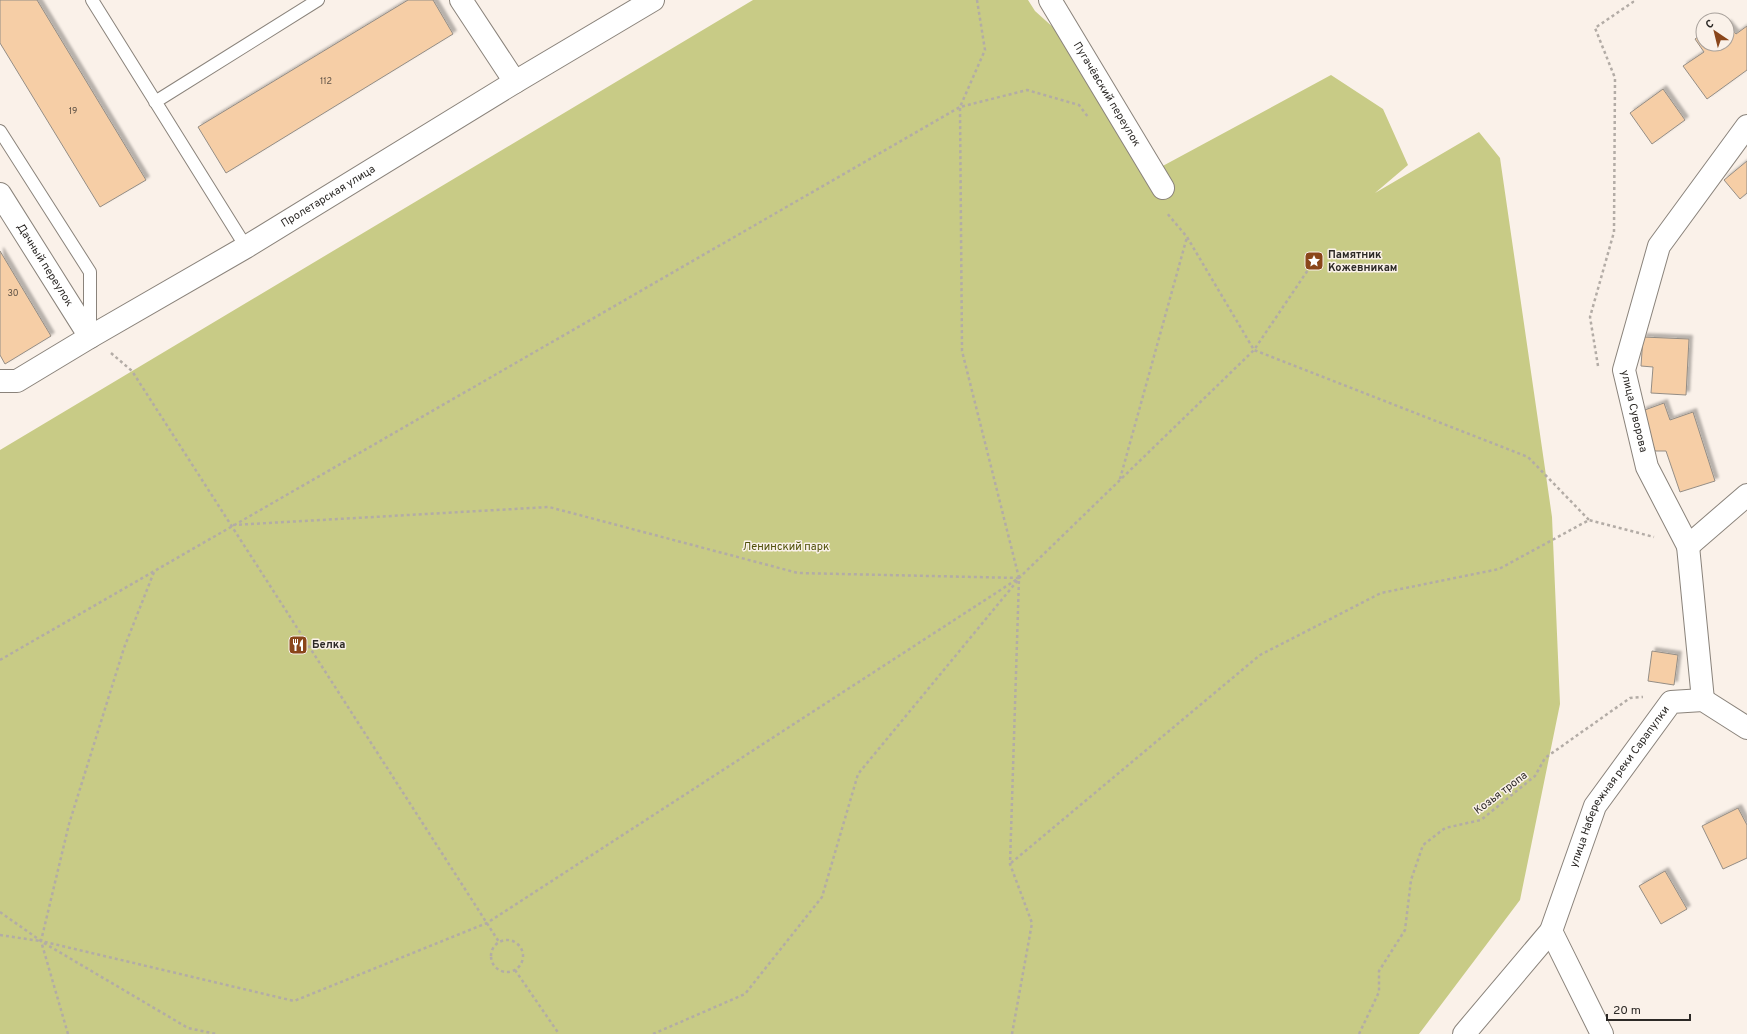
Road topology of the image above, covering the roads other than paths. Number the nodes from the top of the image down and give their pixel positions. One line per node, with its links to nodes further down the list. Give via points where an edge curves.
1 (92, 0): 7 (lane)
2 (318, 0): 7 (lane)
3 (461, 0): 6 (street)
4 (652, 0): 6 (street, Пролетарская улица)
5 (1050, 0): 11 (street, Пугачёвский переулок)
6 (515, 82): 12 (street, Пролетарская улица)
7 (155, 102): 12 (lane)
8 (1747, 126): 16 (street, улица Суворова, via 1659,246 1624,370 1647,467)
9 (0, 130): 13 (lane, via 90,272)
10 (0, 194): 13 (street, Дачный переулок)
11 (1162, 198)
12 (246, 247): 13 (street, Пролетарская улица)
13 (90, 337): 14 (street, Пролетарская улица, via 16,381)
14 (0, 381)
15 (1747, 495): 16 (street)
16 (1688, 546): 17 (street)
17 (1703, 700): 18 (street); 19 (street, улица Набережная реки Сарапулки, via 1671,702 1595,806)
18 (1747, 728)
19 (1551, 931): 20 (street, улица Набережная реки Сарапулки); 21 (street)
20 (1464, 1034)
21 (1602, 1034)

